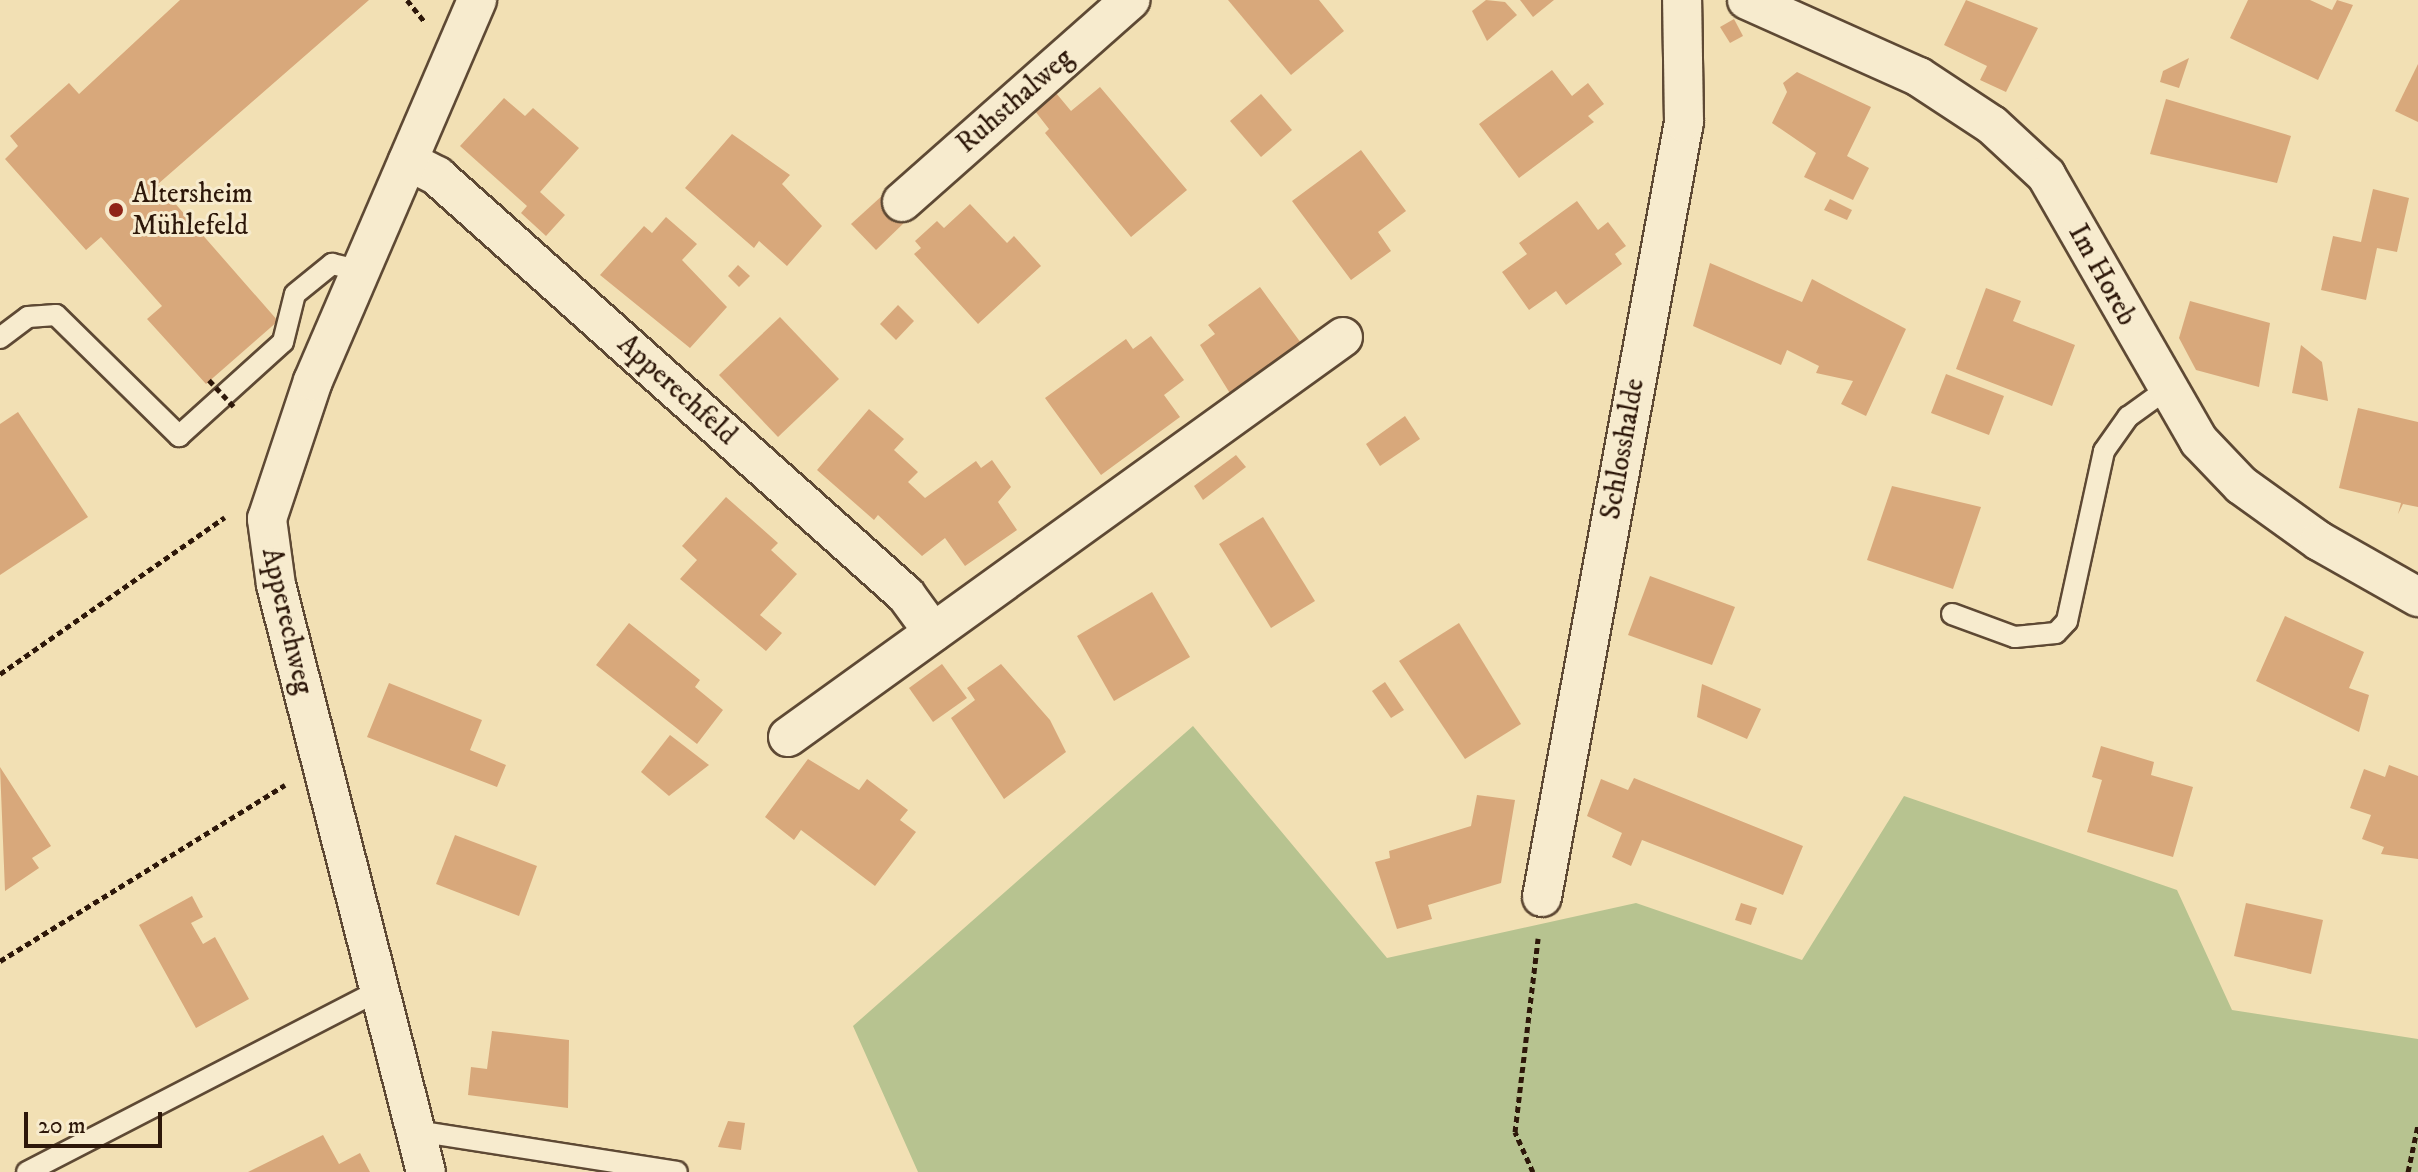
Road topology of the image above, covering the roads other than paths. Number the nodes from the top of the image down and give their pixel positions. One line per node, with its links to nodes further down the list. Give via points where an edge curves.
1 (477, 0): 5 (street, Apperechweg)
2 (1130, 0): 6 (street, Ruhsthalweg)
3 (1682, 0): 15 (street, Schlosshalde, via 1684,122)
4 (1747, 0): 10 (street, Im Horeb, via 1919,77 1992,125 2046,175)
5 (408, 161): 7 (street, Apperechweg); 13 (street, Apperechfeld, via 437,176 871,564)
6 (902, 202)
7 (362, 271): 9 (lane, via 332,264 295,294 283,342 179,436 56,315 28,317); 16 (street, Apperechweg, via 313,381 267,519 276,585)
8 (1343, 337): 13 (street)
9 (0, 338)
10 (2164, 391): 11 (street, Im Horeb, via 2241,485 2319,541); 12 (lane, via 2128,417 2104,451 2067,621 2056,633 2015,637)
11 (2418, 597)
12 (1952, 614)
13 (933, 632): 14 (street)
14 (788, 737)
15 (1542, 897)
16 (380, 990): 17 (street, Apperechweg); 18 (lane)
17 (416, 1131): 19 (street, Apperechweg); 20 (lane)
18 (27, 1172)
19 (426, 1172)
20 (677, 1172)

